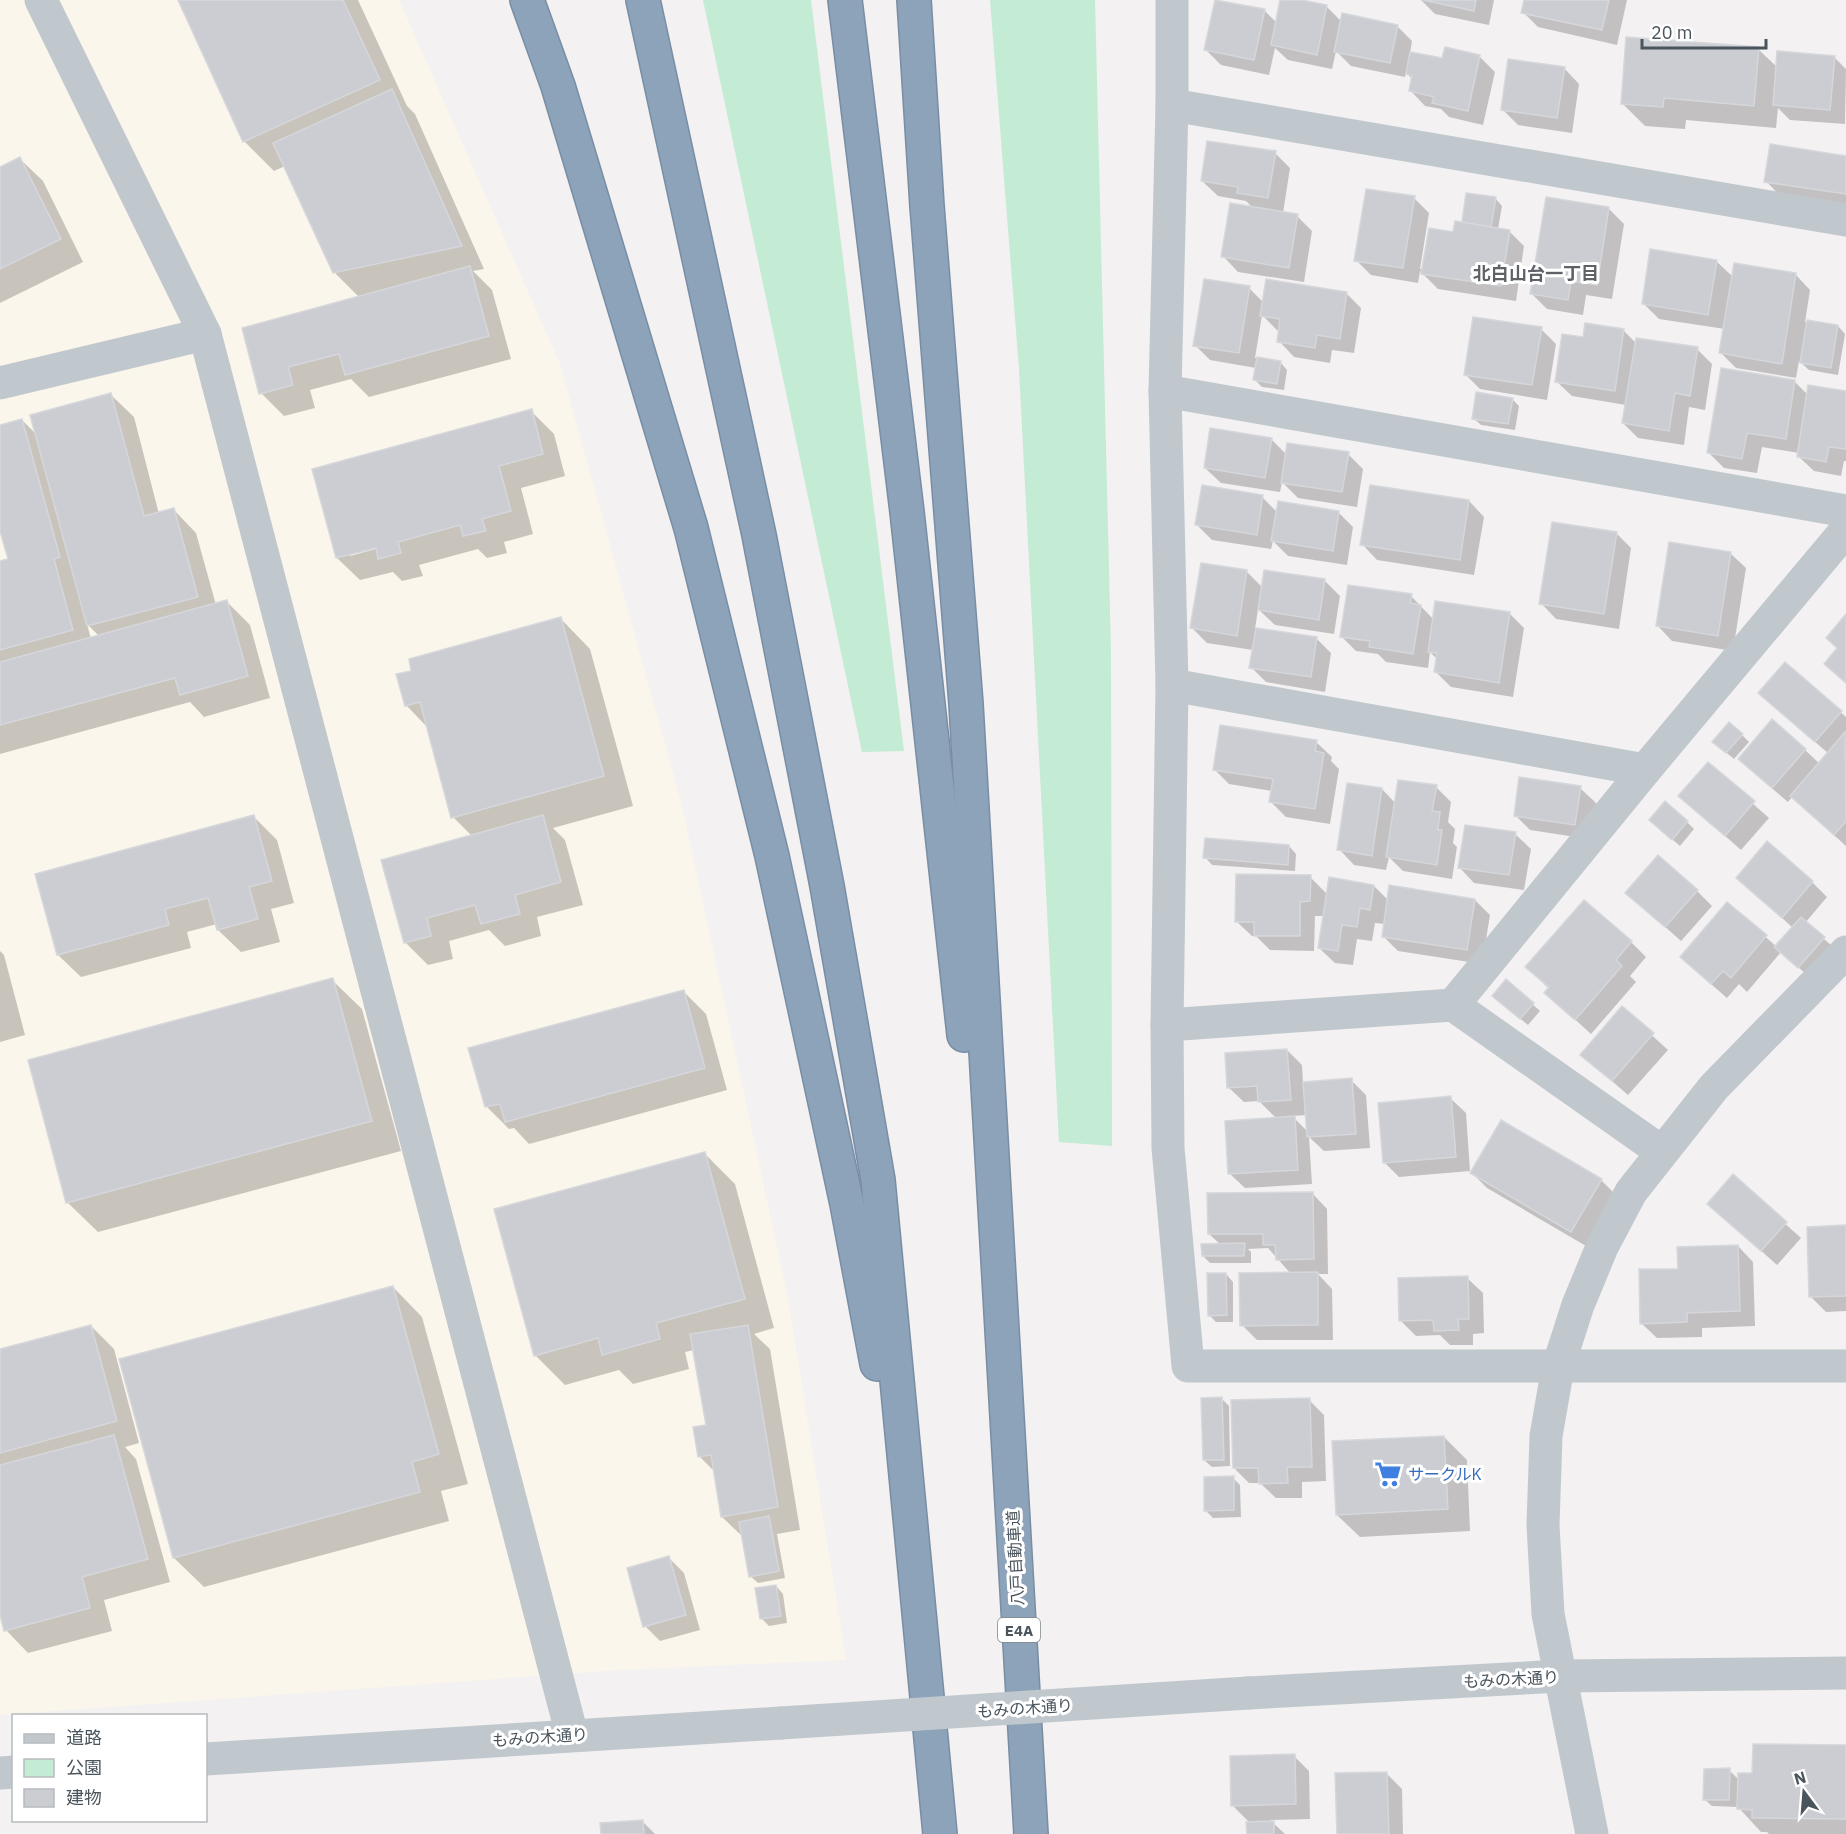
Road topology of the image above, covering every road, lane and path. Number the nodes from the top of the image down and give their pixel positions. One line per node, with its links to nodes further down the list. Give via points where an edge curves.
1 (41, 0): 9 (street)
2 (527, 0): 23 (highway, via 558,86 691,528 772,856 847,1204)
3 (643, 0): 23 (highway, via 759,535 827,886 876,1168)
4 (845, 0): 22 (highway, via 908,524)
5 (914, 0): 22 (highway, via 966,704)
6 (1172, 0): 7 (street)
7 (1172, 105): 8 (street); 11 (street)
8 (1846, 220)
9 (205, 334): 10 (street); 26 (street)
10 (0, 384)
11 (1165, 391): 12 (street); 14 (street)
12 (1846, 511)
13 (1846, 530): 15 (street)
14 (1172, 685): 15 (street); 18 (street)
15 (1645, 770): 17 (street)
16 (1845, 955): 19 (street, via 1713,1087)
17 (1453, 1005): 18 (street); 19 (street)
18 (1167, 1025): 21 (street, via 1168,1148 1188,1366)
19 (1662, 1152): 21 (street, via 1631,1192 1602,1247)
20 (1846, 1366): 21 (street)
21 (1558, 1367): 25 (street, via 1546,1436 1543,1525 1548,1614)
22 (1007, 1425): 29 (highway, 八戸自動車道 / E4A)
23 (917, 1584): 28 (highway)
24 (1846, 1673): 25 (street, もみの木通り)
25 (1560, 1676): 26 (street, もみの木通り, bridge); 30 (street)
26 (572, 1735): 27 (street, もみの木通り)
27 (207, 1760)
28 (940, 1834)
29 (1031, 1834)
30 (1592, 1834)

